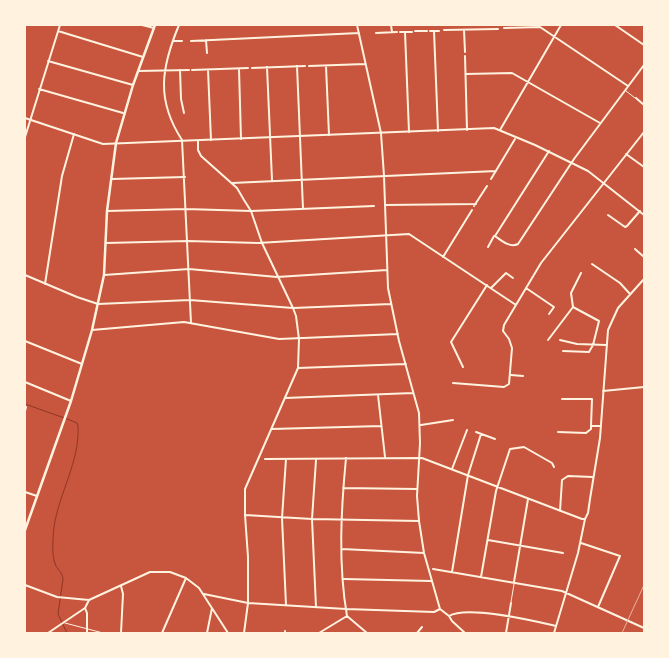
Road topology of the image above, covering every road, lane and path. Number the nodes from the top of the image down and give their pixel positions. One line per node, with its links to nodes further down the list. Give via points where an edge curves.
1 (60, 25): 15 (street)
2 (142, 25): 11 (street)
3 (179, 25): 28 (street)
4 (357, 25): 24 (street)
5 (391, 25): 22 (street)
6 (421, 25): 19 (street)
7 (452, 25): 17 (street)
8 (484, 25): 13 (street)
9 (561, 25): 26 (street)
10 (616, 25): 31 (street)
11 (154, 27): 33 (main road)
12 (504, 28): 26 (street, via 540,27)
13 (484, 29): 14 (street); 18 (street)
14 (498, 29)
15 (58, 30): 33 (street); 34 (street)
16 (444, 30): 17 (street)
17 (452, 30): 18 (street)
18 (464, 30): 47 (street)
19 (422, 31): 20 (street); 23 (street)
20 (434, 31): 21 (street); 62 (street)
21 (439, 31)
22 (392, 32): 23 (street); 25 (street)
23 (405, 32): 63 (street)
24 (359, 33): 27 (street); 35 (street)
25 (376, 33)
26 (555, 36): 48 (street); 50 (street)
27 (206, 40): 30 (street); 32 (street)
28 (173, 41): 29 (street); 46 (street)
29 (182, 41)
30 (191, 41)
31 (644, 45)
32 (206, 54)
33 (143, 57): 45 (main road)
34 (48, 61): 49 (street); 51 (street)
35 (365, 64): 40 (street); 65 (street)
36 (644, 65): 50 (street)
37 (297, 66): 38 (street); 42 (street); 68 (street)
38 (305, 66)
39 (309, 66): 40 (street)
40 (326, 66): 67 (street)
41 (239, 68): 42 (street); 44 (street); 71 (street)
42 (267, 68): 70 (street)
43 (180, 70): 44 (street); 46 (street); 56 (street)
44 (208, 70): 74 (street)
45 (138, 71): 46 (street); 49 (main road)
46 (165, 71): 73 (street, via 165,100 170,119)
47 (466, 74): 48 (street, via 512,73); 60 (street)
48 (529, 81): 59 (street); 61 (street)
49 (133, 85): 55 (main road)
50 (628, 86): 52 (street)
51 (39, 89): 55 (street); 58 (street)
52 (625, 90): 53 (street); 59 (street)
53 (636, 98): 54 (street)
54 (644, 105)
55 (123, 113): 76 (main road)
56 (184, 113)
57 (25, 118): 58 (street)
58 (30, 120): 66 (street); 69 (street)
59 (600, 123): 79 (street)
60 (467, 130): 61 (street); 62 (street)
61 (500, 130): 77 (street)
62 (438, 131): 63 (street)
63 (409, 132): 65 (street)
64 (644, 132): 78 (street)
65 (381, 133): 67 (street); 82 (street)
66 (74, 134): 76 (street, via 103,144); 119 (street, via 62,176)
67 (329, 135): 68 (street)
68 (300, 136): 70 (street); 85 (street)
69 (25, 137)
70 (270, 138): 71 (street); 87 (street)
71 (241, 139): 74 (street)
72 (515, 139): 81 (street)
73 (182, 140): 75 (street); 76 (street); 83 (street)
74 (211, 140): 75 (street)
75 (198, 141): 89 (street, via 200,156)
76 (116, 143): 84 (main road)
77 (549, 151): 79 (street); 102 (street)
78 (626, 154): 80 (street); 88 (street)
79 (572, 162): 88 (street); 102 (street, via 518,244 509,245)
80 (644, 167)
81 (496, 171): 82 (street); 86 (street)
82 (384, 176): 85 (street); 91 (street)
83 (184, 177): 84 (street); 93 (street)
84 (111, 179): 96 (main road)
85 (302, 179): 87 (street); 94 (street)
86 (492, 179)
87 (272, 181): 89 (street)
88 (604, 182): 98 (street); 122 (street, via 541,263)
89 (232, 183): 97 (street)
90 (487, 186): 91 (street, via 475,205)
91 (384, 205): 101 (street)
92 (374, 206): 94 (street)
93 (186, 209): 96 (street); 97 (street); 103 (street)
94 (304, 209): 97 (street)
95 (472, 210): 108 (street)
96 (107, 211): 104 (main road)
97 (251, 211): 105 (street)
98 (640, 211): 99 (street, via 625,227); 100 (street)
99 (608, 215)
100 (644, 215)
101 (386, 236): 105 (street); 108 (street, via 409,234); 112 (street)
102 (495, 236): 106 (street)
103 (188, 241): 104 (street); 105 (street); 111 (street)
104 (106, 243): 115 (main road)
105 (262, 243): 116 (street)
106 (488, 247)
107 (635, 249): 109 (street)
108 (443, 257): 120 (street)
109 (644, 257)
110 (592, 264): 123 (street)
111 (189, 269): 115 (street); 116 (street); 124 (street)
112 (387, 270): 116 (street); 126 (street)
113 (581, 273): 128 (street, via 571,293)
114 (25, 275): 119 (street)
115 (104, 275): 125 (main road)
116 (277, 277): 129 (street)
117 (513, 278): 121 (street, via 506,273)
118 (644, 279): 123 (street)
119 (45, 284): 125 (street)
120 (487, 285): 121 (street); 143 (street, via 451,342)
121 (491, 288): 127 (street)
122 (526, 288): 127 (street); 130 (street, via 554,307)
123 (630, 294): 139 (street, via 614,314)
124 (190, 300): 125 (street); 129 (street); 131 (street)
125 (98, 304): 132 (main road)
126 (391, 304): 129 (street); 133 (street)
127 (516, 305): 145 (street, via 503,331 512,344)
128 (573, 307): 135 (street); 138 (street, via 598,321)
129 (293, 308): 134 (street)
130 (549, 314)
131 (191, 323): 132 (street); 134 (street, via 279,339)
132 (92, 330): 141 (main road)
133 (398, 334): 134 (street); 142 (street)
134 (299, 339): 144 (street)
135 (548, 340)
136 (560, 340): 138 (street)
137 (25, 341): 141 (street)
138 (593, 344): 139 (street); 140 (street, via 589,352)
139 (606, 345): 150 (street)
140 (563, 351)
141 (82, 364): 155 (main road)
142 (406, 364): 144 (street); 151 (street)
143 (463, 366)
144 (298, 368): 153 (street)
145 (511, 375): 146 (street); 148 (street, via 506,386)
146 (523, 376)
147 (25, 382): 155 (street)
148 (453, 384)
149 (644, 387): 150 (street)
150 (603, 391): 162 (street)
151 (414, 393): 152 (street); 159 (street)
152 (378, 395): 153 (street); 160 (street)
153 (285, 398): 163 (street)
154 (562, 399): 161 (street, via 592,399)
155 (71, 401): 184 (main road)
156 (26, 407): 157 (street)
157 (25, 411)
158 (453, 420): 159 (street)
159 (420, 425): 172 (street)
160 (382, 426): 163 (street); 169 (street)
161 (591, 426): 162 (street); 166 (street, via 586,433)
162 (601, 426): 179 (street)
163 (272, 429): 173 (street)
164 (467, 430): 177 (street)
165 (476, 432): 167 (street)
166 (558, 432)
167 (481, 434): 168 (street); 178 (street)
168 (495, 440)
169 (385, 457): 171 (street); 172 (street)
170 (316, 458): 171 (street); 175 (street); 189 (street)
171 (346, 458): 181 (street)
172 (420, 458): 177 (street); 182 (street)
173 (258, 459): 174 (street); 187 (street, via 245,489)
174 (265, 459): 175 (street)
175 (286, 459): 188 (street)
176 (554, 467): 180 (street, via 524,447 510,449)
177 (452, 469): 178 (street)
178 (468, 475): 180 (street); 201 (street)
179 (594, 477): 186 (street, via 573,476 562,480); 190 (street, via 588,513)
180 (498, 487): 185 (street); 194 (street)
181 (343, 488): 182 (street); 191 (street)
182 (417, 489): 192 (street)
183 (25, 492): 184 (street)
184 (38, 496): 193 (main road)
185 (528, 499): 186 (street); 196 (street)
186 (560, 511): 190 (street)
187 (245, 515): 188 (street); 212 (street)
188 (282, 518): 189 (street); 214 (street)
189 (312, 519): 191 (street); 215 (street)
190 (584, 519): 195 (street)
191 (342, 520): 192 (street); 197 (street)
192 (419, 521): 198 (street)
193 (25, 530)
194 (488, 540): 196 (street); 202 (street)
195 (581, 543): 209 (street); 216 (street, via 620,556)
196 (519, 546): 199 (street); 206 (street)
197 (342, 550): 198 (street); 204 (street)
198 (424, 553): 205 (street)
199 (563, 553)
200 (433, 569): 201 (street)
201 (452, 572): 202 (street)
202 (482, 577): 206 (street)
203 (186, 578): 208 (street, via 156,571); 210 (street); 232 (street)
204 (343, 579): 205 (street); 219 (street)
205 (431, 581): 220 (street)
206 (514, 582): 209 (street); 213 (street)
207 (25, 585): 211 (street, via 57,597)
208 (121, 585): 211 (street); 231 (street)
209 (567, 593): 216 (street); 225 (street)
210 (204, 594): 212 (street); 218 (street)
211 (89, 600): 217 (street)
212 (248, 603): 214 (street); 235 (street)
213 (511, 603): 221 (street)
214 (286, 605): 215 (street)
215 (316, 607): 219 (street)
216 (598, 607): 227 (street)
217 (85, 608): 224 (street); 228 (street)
218 (212, 608): 233 (street); 234 (street)
219 (346, 609): 220 (street, via 434,612); 222 (street)
220 (440, 609): 223 (street)
221 (509, 615): 223 (street, via 458,612); 225 (street); 240 (street)
222 (346, 616): 236 (street); 237 (street)
223 (449, 616): 239 (street)
224 (64, 622): 228 (street); 229 (street)
225 (556, 626): 241 (street)
226 (422, 627): 238 (street)
227 (644, 628)
228 (87, 631): 230 (street)
229 (48, 633)
230 (103, 633)
231 (121, 633)
232 (162, 633)
233 (207, 633)
234 (228, 633)
235 (244, 633)
236 (319, 633)
237 (367, 633)
238 (417, 633)
239 (465, 633)
240 (506, 633)
241 (554, 633)

